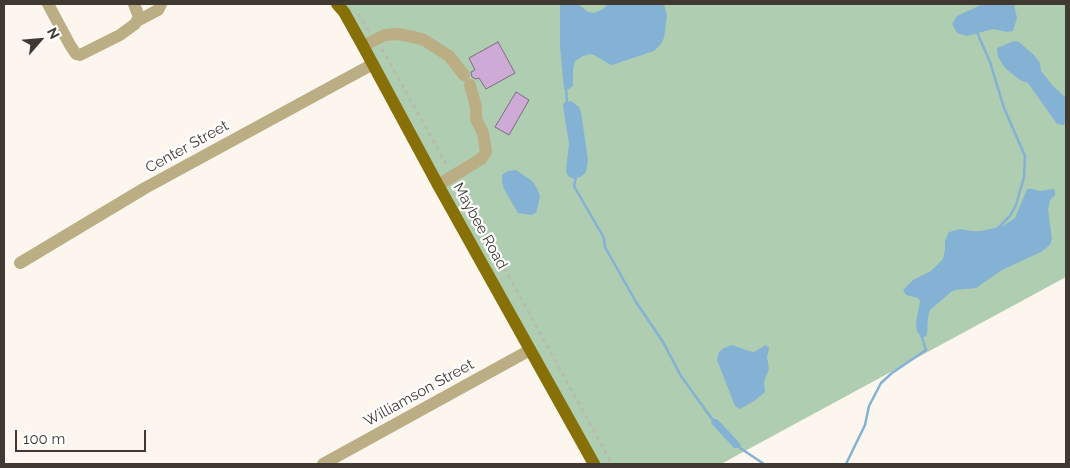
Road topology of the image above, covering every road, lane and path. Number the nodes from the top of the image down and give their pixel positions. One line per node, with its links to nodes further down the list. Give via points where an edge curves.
1 (48, 4): 6 (street, via 70,45 80,55 120,35)
2 (134, 4): 6 (street)
3 (161, 4): 6 (street, via 158,10)
4 (337, 4): 8 (main road, Maybee Road)
5 (354, 7): 7 (path)
6 (139, 20)
7 (375, 39): 8 (street); 10 (path); 10 (street, via 397,34 424,40 449,56 467,80 486,152 481,160)
8 (364, 46): 9 (main road, Maybee Road)
9 (372, 64): 11 (main road, Maybee Road); 12 (street, Center Street, via 145,188)
10 (453, 176): 11 (street); 16 (path)
11 (438, 185): 13 (main road, Maybee Road)
12 (20, 264)
13 (530, 350): 14 (street, Williamson Street); 15 (main road, Maybee Road)
14 (323, 464)
15 (594, 464)
16 (612, 464)

